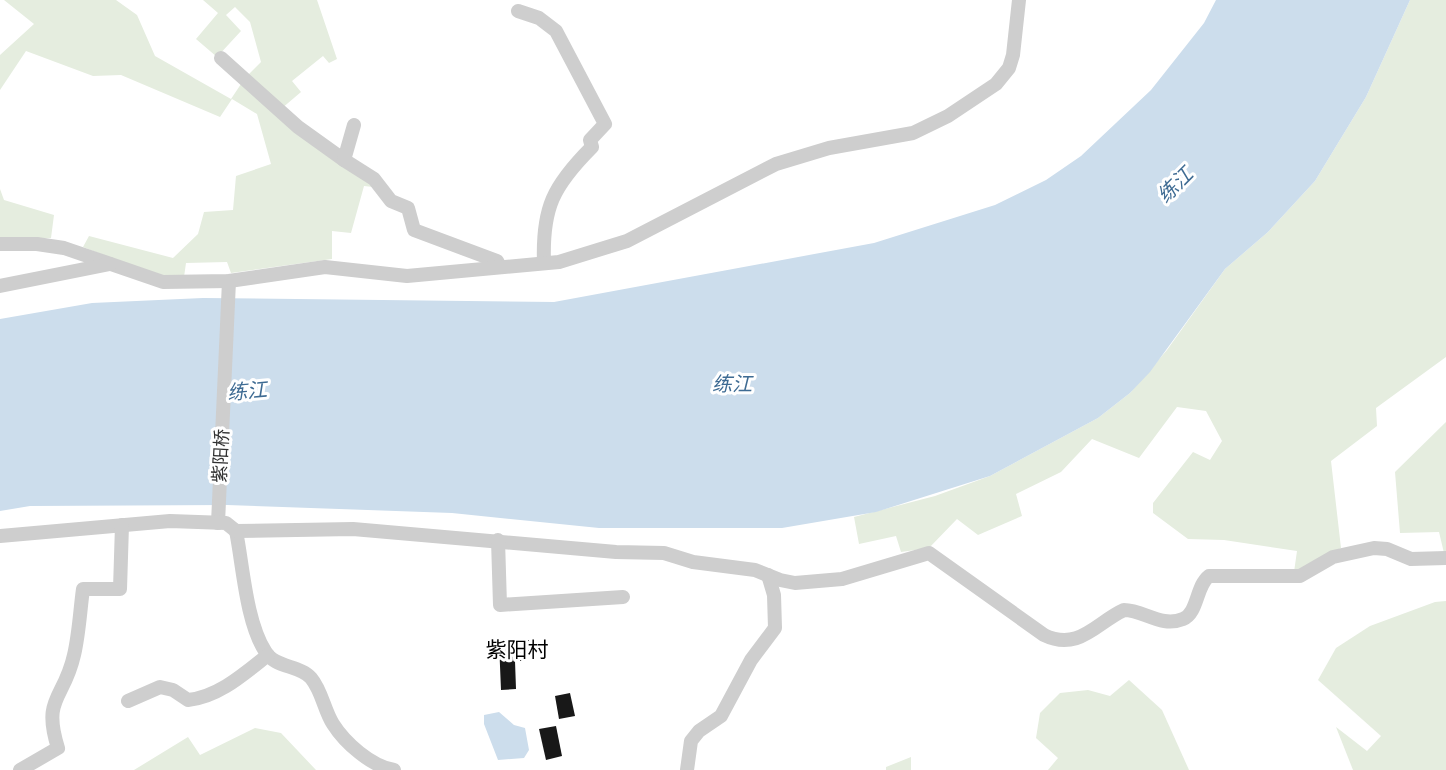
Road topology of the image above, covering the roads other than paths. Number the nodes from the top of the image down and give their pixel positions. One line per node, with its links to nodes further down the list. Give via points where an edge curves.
1 (1019, 0): 7 (street, via 1008,68 996,84 948,116 913,133 829,148 776,164 627,241)
2 (518, 11): 7 (street, via 539,18 556,31 605,124 590,140 592,147 566,173 549,203 543,229)
3 (221, 58): 5 (street, via 298,127)
4 (354, 125): 5 (street)
5 (344, 160): 9 (street, via 374,179 391,201 408,208 414,230 497,261)
6 (0, 244): 8 (street, via 64,248)
7 (544, 263): 9 (street)
8 (110, 264): 10 (street, via 163,282); 11 (street)
9 (500, 267): 10 (street, via 407,276 325,267)
10 (229, 281): 12 (street, 紫阳桥)
11 (0, 286)
12 (218, 522): 13 (street); 14 (street)
13 (122, 525): 15 (street); 22 (street, via 120,589 83,589 74,654 66,681 51,708 58,748)
14 (236, 531): 16 (street, via 353,529); 20 (street, via 254,624)
15 (0, 536)
16 (498, 540): 18 (street, via 664,553); 19 (street, via 500,605)
17 (1446, 558): 18 (street, via 1411,559 1374,548 1333,556 1300,576 1209,576 1182,620 1156,620 1124,610 1083,636 1057,639 1044,635 934,554 924,553 827,581 795,583)
18 (768, 575): 24 (street, via 774,595 775,628 751,660 721,716 691,741)
19 (623, 597)
20 (268, 655): 21 (street, via 210,694 188,700 160,687); 23 (street, via 310,676 332,724 346,741 374,762)
21 (128, 701)
22 (20, 770)
23 (394, 770)
24 (687, 770)

